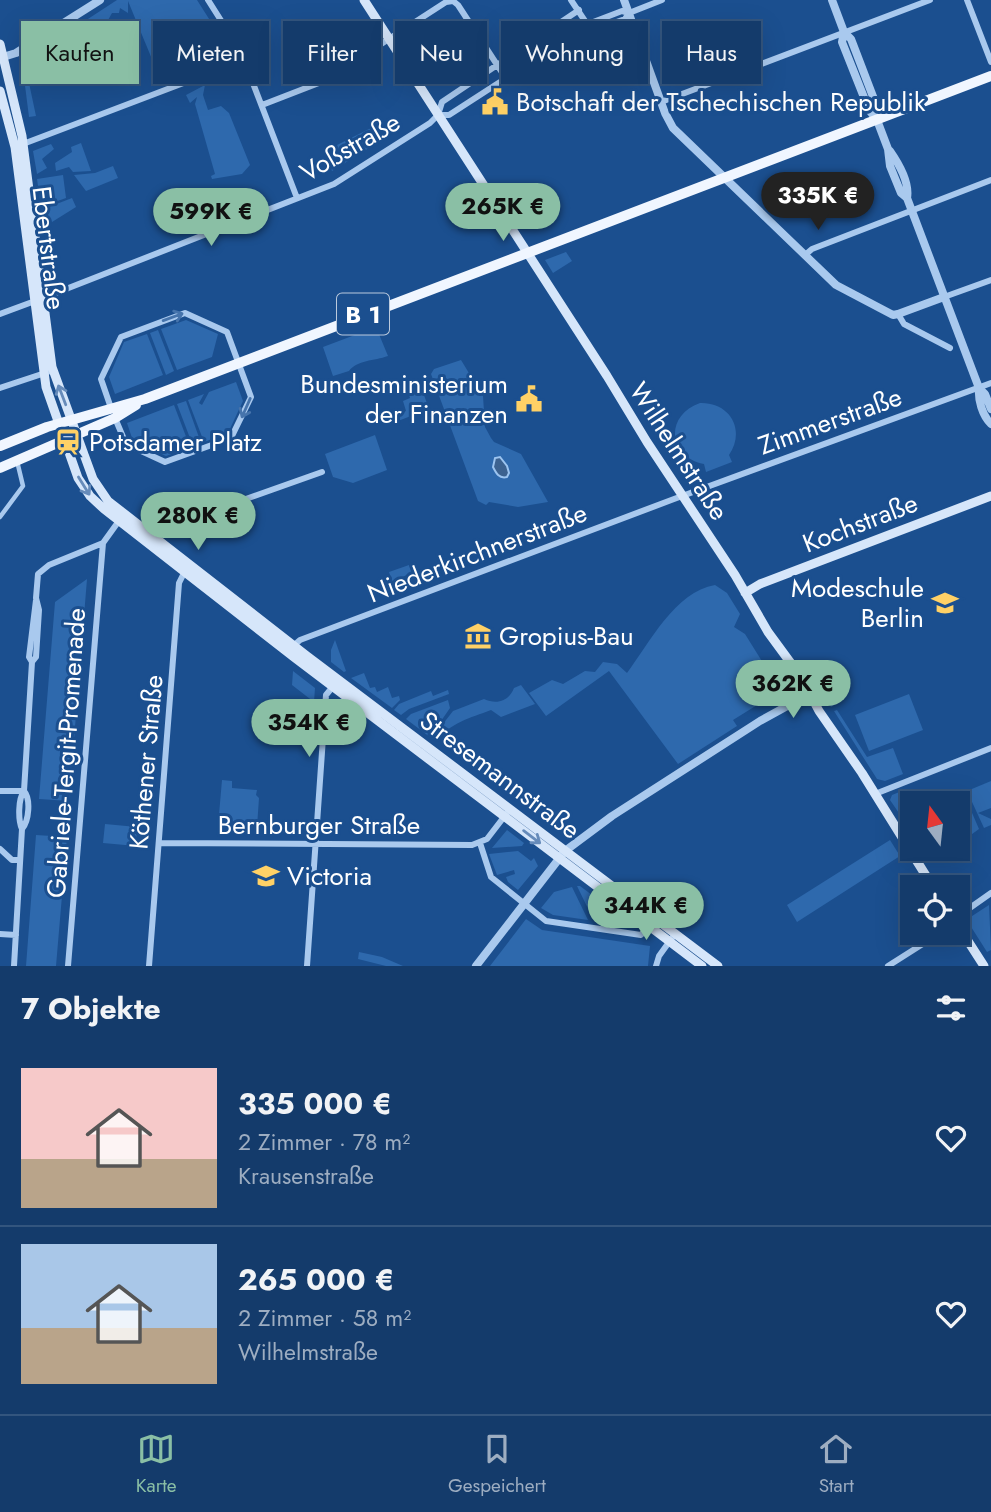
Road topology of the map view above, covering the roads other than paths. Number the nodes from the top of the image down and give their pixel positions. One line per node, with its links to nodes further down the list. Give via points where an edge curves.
1 (100, 0): 19 (street)
2 (208, 0): 13 (street)
3 (364, 0): 17 (main road, Wilhelmstraße)
4 (570, 0): 11 (street)
5 (624, 0): 12 (street)
6 (662, 0): 12 (street)
7 (832, 0): 16 (street)
8 (930, 0): 16 (street)
9 (967, 0): 20 (street)
10 (453, 1): 17 (street); 21 (street)
11 (579, 10): 14 (street); 21 (street)
12 (629, 13): 15 (street, via 622,11); 28 (street)
13 (221, 21)
14 (585, 21)
15 (601, 21)
16 (844, 32): 28 (street); 32 (street, via 842,42)
17 (389, 39): 29 (street, via 324,81); 30 (main road, Wilhelmstraße)
18 (0, 44): 19 (main road, Ebertstraße)
19 (2, 58): 31 (main road, Ebertstraße)
20 (991, 62)
21 (497, 65): 22 (street); 30 (street, via 442,102)
22 (501, 71)
23 (991, 76): 32 (main road, B 1)
24 (181, 84): 36 (street)
25 (254, 84): 29 (street)
26 (501, 84): 30 (street, via 449,115)
27 (0, 91): 33 (main road, Ebertstraße)
28 (661, 102): 37 (street, via 675,130)
29 (262, 105): 39 (street)
30 (438, 115): 39 (street, Voßstraße, via 334,184); 41 (main road, Wilhelmstraße)
31 (18, 116): 33 (main road); 34 (main road, Ebertstraße)
32 (877, 120): 37 (main road, B 1); 40 (street, via 890,166)
33 (4, 121): 34 (main road, Ebertstraße)
34 (15, 129): 35 (main road); 36 (main road, Ebertstraße); 45 (main road, Ebertstraße)
35 (0, 133)
36 (23, 144): 45 (main road, Ebertstraße)
37 (723, 178): 41 (main road, B 1); 42 (street)
38 (991, 180): 40 (street)
39 (298, 198): 45 (street, Voßstraße)
40 (912, 211): 42 (street, via 811,249); 44 (street)
41 (527, 253): 49 (main road, B 1); 66 (main road, Wilhelmstraße)
42 (805, 256): 47 (street, via 840,288 887,313)
43 (991, 280): 44 (street)
44 (944, 297): 47 (street); 54 (street)
45 (39, 299): 46 (street, Voßstraße); 50 (main road, Ebertstraße)
46 (0, 314)
47 (898, 314): 48 (street, via 904,324)
48 (950, 348)
49 (238, 362): 56 (main road, B 1); 56 (street, one-way to 49, via 101,379 119,339 187,314 226,331); 56 (street, one-way to 56, via 251,398 229,439 165,462 126,444)
50 (48, 371): 53 (street); 57 (main road, one-way to 50); 58 (main road, via 46,387)
51 (0, 379): 53 (street)
52 (991, 383): 54 (street, Zimmerstraße)
53 (2, 388)
54 (979, 388): 55 (street); 59 (street, via 978,397); 66 (street, Zimmerstraße)
55 (991, 408)
56 (113, 413): 57 (main road, B 1); 60 (main road, B 1)
57 (71, 421): 58 (main road, B 1); 60 (main road)
58 (59, 424): 61 (main road); 62 (main road, B 1)
59 (991, 424)
60 (76, 435): 61 (main road, B 1); 69 (main road, via 97,488)
61 (65, 441): 63 (main road, B 1); 69 (main road, one-way to 69, via 84,488)
62 (1, 446)
63 (17, 461): 64 (main road, B 1); 68 (street, via 23,486)
64 (0, 468)
65 (322, 472): 70 (street, via 164,528)
66 (683, 495): 73 (main road, Wilhelmstraße); 74 (street, Niederkirchnerstraße, via 300,640)
67 (991, 496): 73 (main road, Kochstraße)
68 (0, 517)
69 (122, 517): 70 (main road, Stresemannstraße); 71 (street); 72 (main road, Stresemannstraße)
70 (155, 537): 72 (main road, Stresemannstraße)
71 (103, 543): 79 (street, via 41,569 36,582 37,646); 99 (street, Gabriele-Tergit-Promenade)
72 (187, 568): 74 (main road, Stresemannstraße); 82 (street, Köthener Straße, via 180,583)
73 (745, 593): 76 (main road, Wilhelmstraße)
74 (291, 649): 75 (main road, Stresemannstraße)
75 (335, 683): 81 (main road, Stresemannstraße); 84 (street, via 326,695)
76 (809, 694): 80 (main road, Wilhelmstraße); 86 (street, via 612,816)
77 (991, 748): 80 (street)
78 (0, 791): 79 (street)
79 (24, 791): 87 (street, via 27,813)
80 (875, 794): 88 (main road, Wilhelmstraße)
81 (508, 813): 83 (street); 86 (main road, Stresemannstraße)
82 (159, 843): 84 (street, Bernburger Straße); 100 (street, Köthener Straße)
83 (480, 843): 84 (street, Bernburger Straße); 90 (street, via 490,875)
84 (316, 844): 101 (street)
85 (0, 849): 87 (street, via 12,860)
86 (562, 854): 90 (street); 92 (main road, Stresemannstraße)
87 (20, 860): 94 (street)
88 (926, 875)
89 (991, 893): 91 (street)
90 (523, 904): 92 (street, via 546,921 641,935); 102 (street)
91 (970, 908)
92 (652, 922): 95 (main road, Stresemannstraße)
93 (0, 934): 94 (street)
94 (16, 935): 98 (street)
95 (673, 938): 103 (street); 104 (main road, Stresemannstraße); 105 (main road, Stresemannstraße)
96 (921, 945): 106 (street)
97 (970, 945): 107 (main road)
98 (14, 966)
99 (68, 966)
100 (149, 966)
101 (307, 966)
102 (476, 966)
103 (656, 966)
104 (702, 966)
105 (718, 966)
106 (888, 966)
107 (984, 966)

